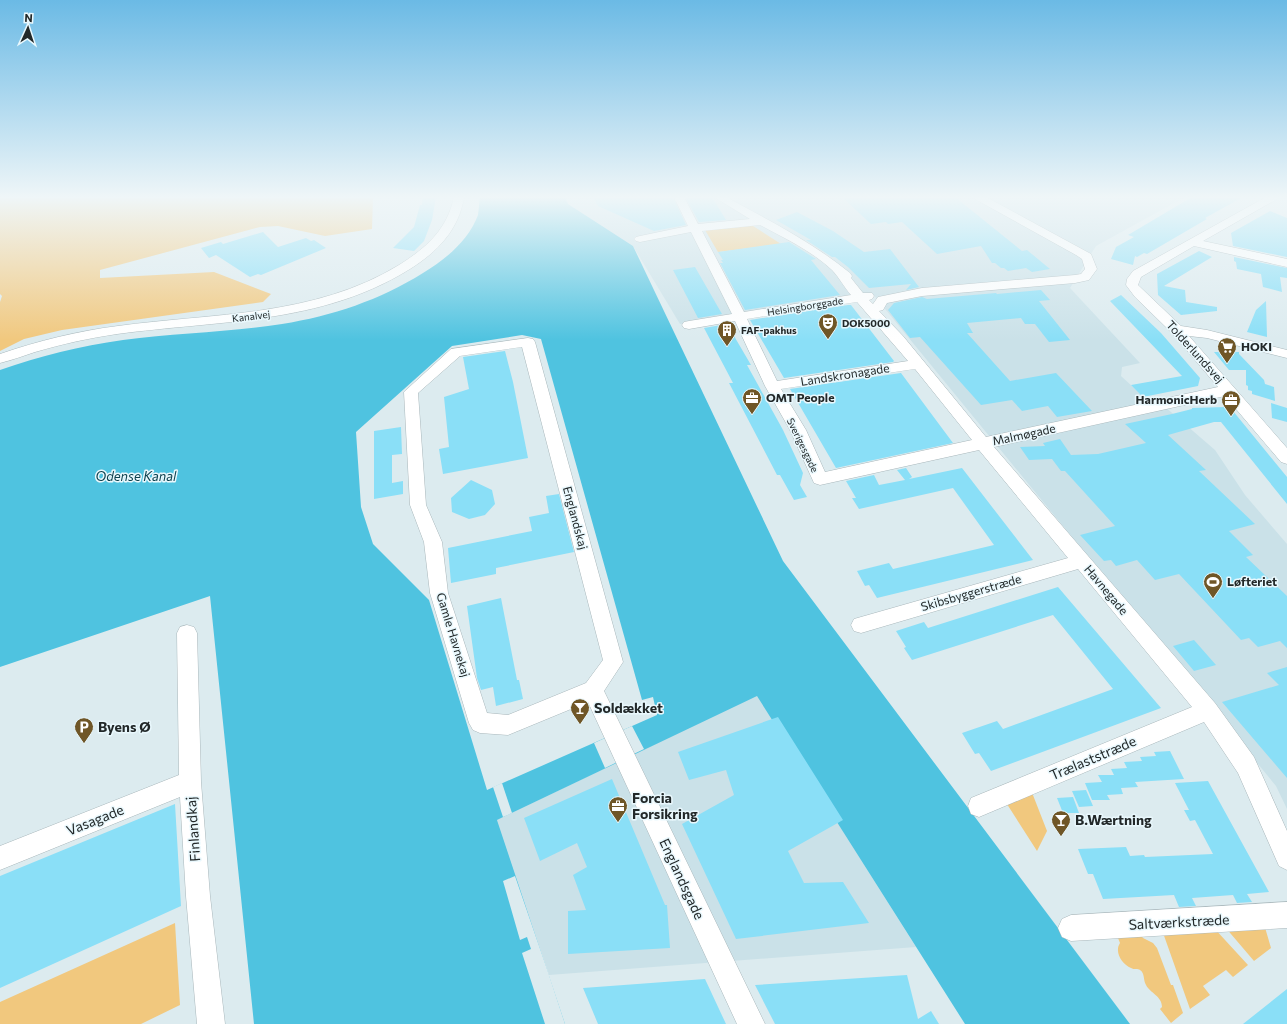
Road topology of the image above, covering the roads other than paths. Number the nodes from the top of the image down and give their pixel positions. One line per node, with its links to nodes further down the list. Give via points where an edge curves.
1 (434, 245): 14 (street, Kanalvej, via 428,252 394,274 353,293 310,306 265,314 89,334)
2 (703, 245): 9 (street, Sverigesgade)
3 (805, 245): 8 (street, Havnegade, via 837,269)
4 (1067, 245): 8 (street, Helsingborggade, via 1087,257 1091,269 1085,277 922,292 883,300)
5 (1187, 245): 11 (street, Tolderlundsvej, via 1137,274 1132,285)
6 (1202, 245): 7 (street)
7 (1287, 263)
8 (868, 299): 9 (street, Helsingborggade); 15 (street, Havnegade)
9 (739, 316): 10 (street, Helsingborggade); 16 (street, Sverigesgade)
10 (689, 325)
11 (1177, 330): 13 (street, via 1207,334); 17 (street, Tolderlundsvej)
12 (528, 342): 24 (street, Englandskaj, via 613,662); 24 (street, Gamle Havnekaj, via 456,352 411,392 418,504 433,542 439,593 480,723 508,725)
13 (1287, 354)
14 (0, 359)
15 (918, 364): 16 (street, Landskronagade); 18 (street, Havnegade)
16 (772, 386): 20 (street, Sverigesgade, via 798,430)
17 (1229, 390): 18 (street, Malmøgade); 19 (street, Tolderlundsvej)
18 (983, 444): 20 (street, Malmøgade); 21 (street, Havnegade)
19 (1287, 458)
20 (820, 479)
21 (1082, 561): 22 (street, Skibsbyggerstræde); 25 (street, Havnegade)
22 (861, 625)
23 (187, 633): 26 (street, Finlandkaj)
24 (593, 690): 33 (street, Englandsgade)
25 (1208, 710): 27 (street, Trælaststræde); 29 (street, Havnegade, via 1246,765)
26 (190, 782): 28 (street, Vasagade); 32 (street, Finlandkaj)
27 (979, 806)
28 (0, 858)
29 (1287, 858)
30 (1287, 915): 31 (street, Saltværkstræde)
31 (1071, 928)
32 (211, 1024)
33 (751, 1024)

